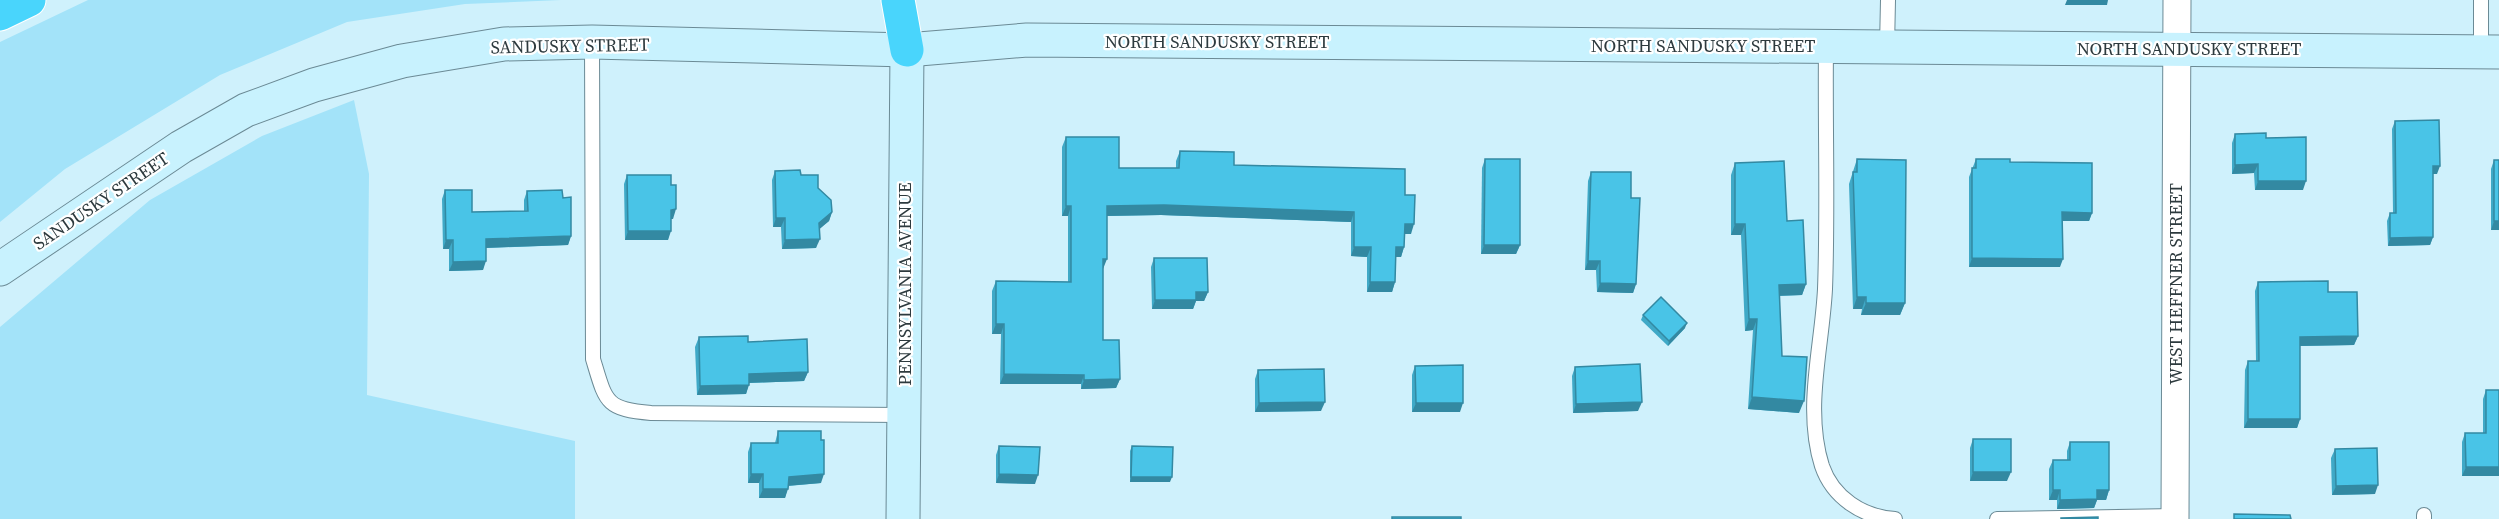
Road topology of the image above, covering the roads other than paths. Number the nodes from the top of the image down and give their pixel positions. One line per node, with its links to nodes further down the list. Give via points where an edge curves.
1 (29, 0): 6 (highway)
2 (898, 0): 11 (highway)
3 (1888, 0): 9 (lane)
4 (2177, 0): 10 (street, WEST HEFFNER STREET)
5 (2481, 0): 12 (lane)
6 (0, 14)
7 (592, 42): 11 (street, SANDUSKY STREET); 13 (street, SANDUSKY STREET, via 504,44 402,62 314,85 246,110 181,147); 14 (lane, via 593,359 604,394 621,410 651,413)
8 (1826, 47): 9 (street, NORTH SANDUSKY STREET); 11 (street, NORTH SANDUSKY STREET, via 1027,40); 17 (lane, via 1825,290 1813,425 1831,484 1853,507)
9 (1887, 47): 10 (street, NORTH SANDUSKY STREET)
10 (2177, 49): 12 (street, NORTH SANDUSKY STREET); 15 (street, WEST HEFFNER STREET)
11 (907, 50): 14 (street, PENNSYLVANIA AVENUE)
12 (2490, 52)
13 (0, 269)
14 (904, 415): 16 (street, PENNSYLVANIA AVENUE)
15 (2175, 518): 18 (lane)
16 (903, 519)
17 (1895, 519)
18 (1997, 519)

